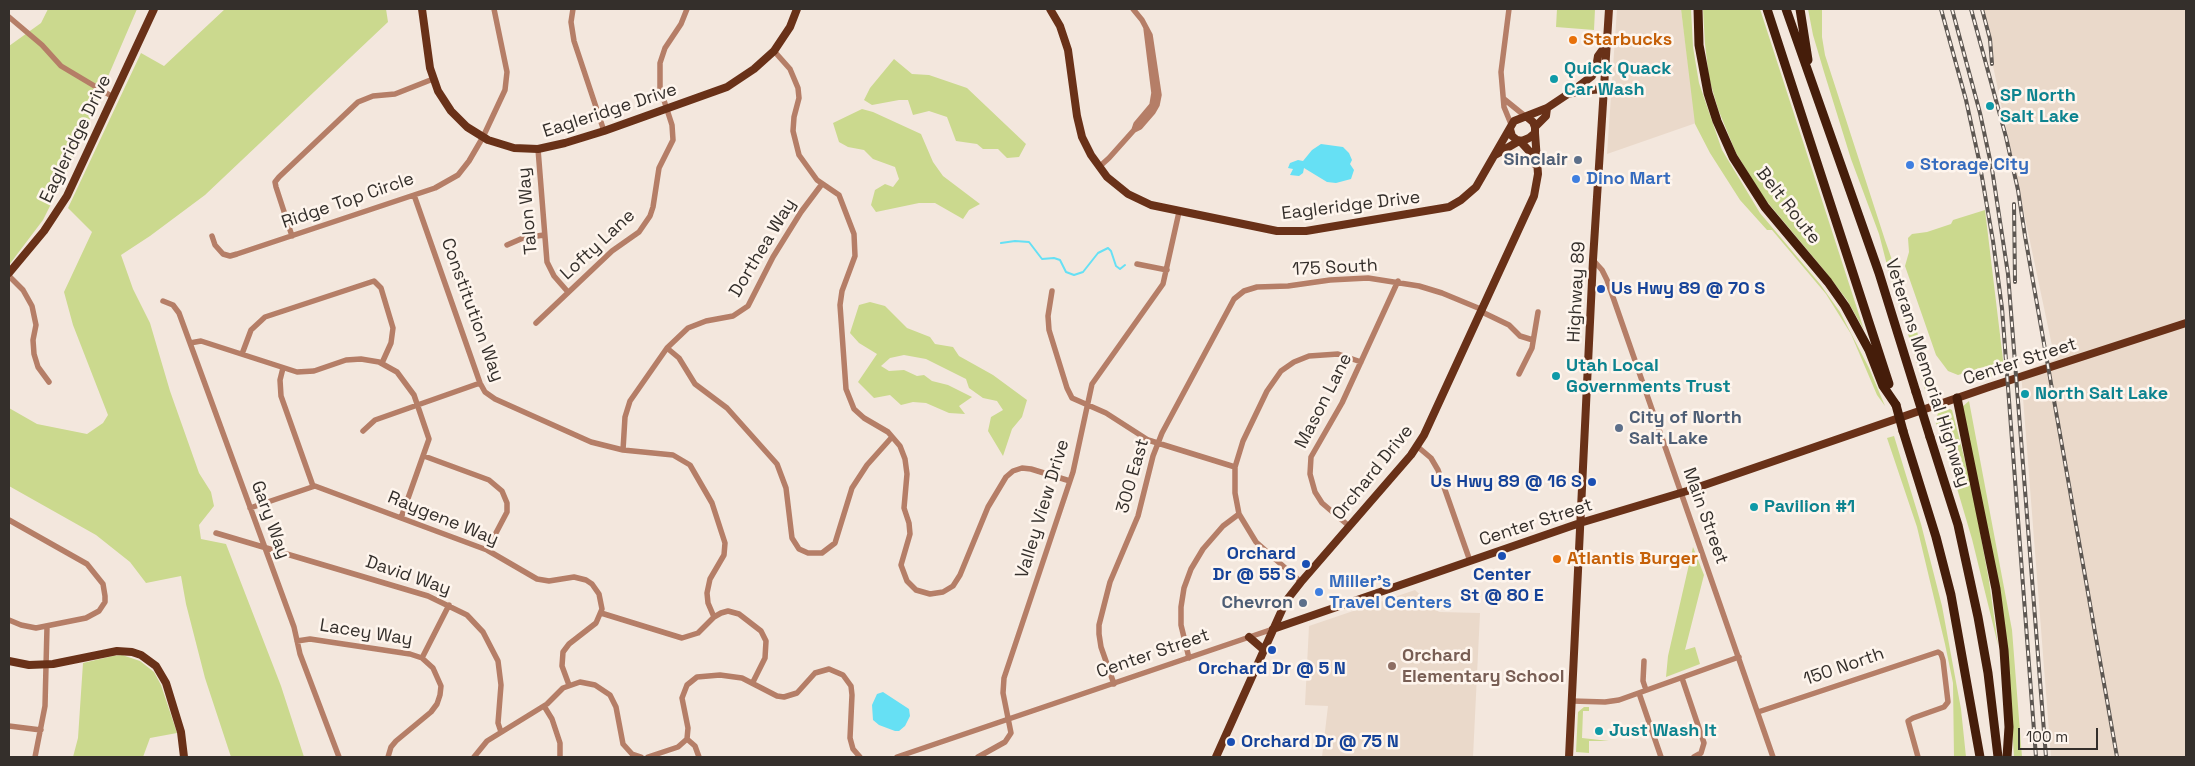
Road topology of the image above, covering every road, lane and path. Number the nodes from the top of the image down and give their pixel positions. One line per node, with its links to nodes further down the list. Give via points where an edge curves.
1 (154, 9): 22 (main road, Eagleridge Drive)
2 (422, 9): 18 (main road, Eagleridge Drive)
3 (494, 9): 30 (street, Ridge Top Circle, via 507,80 503,97)
4 (573, 9): 29 (street, via 572,34)
5 (688, 9): 25 (street, Lofty Lane, via 660,63 659,80)
6 (797, 9): 17 (main road, Eagleridge Drive, via 790,27)
7 (1050, 9): 34 (main road, Eagleridge Drive, via 1068,50 1080,129)
8 (1509, 9): 23 (street, via 1502,62)
9 (1609, 9): 16 (main road, Highway 89)
10 (1698, 9): 69 (highway, Belt Route, via 1700,50 1708,93 1733,157 1765,206 1845,306 1869,350 1883,386)
11 (1767, 9): 69 (highway)
12 (1786, 9): 19 (highway, Veterans Memorial Highway)
13 (1800, 9): 19 (highway)
14 (1137, 10): 34 (street, via 1150,35 1158,98 1153,112)
15 (9, 17): 22 (street, via 42,44 61,66)
16 (1606, 44): 20 (main road, Highway 89); 21 (main road, via 1598,56 1593,75)
17 (774, 51): 25 (main road, Eagleridge Drive, via 738,81); 36 (street, via 790,69 798,88 793,126 796,148)
18 (433, 79): 30 (main road, Eagleridge Drive, via 451,111); 41 (street, via 395,94 373,96 358,102 279,177 275,182)
19 (1811, 82): 139 (highway, Veterans Memorial Highway, bridge, via 1879,273 1958,525 1988,673)
20 (1603, 89): 21 (main road); 43 (main road, Highway 89)
21 (1568, 94): 24 (main road)
22 (113, 96): 46 (main road, Eagleridge Drive, via 68,196)
23 (1504, 99): 26 (street); 27 (street)
24 (1547, 108): 26 (main road); 28 (main road, via 1546,116)
25 (667, 109): 29 (main road, Eagleridge Drive); 50 (street, Lofty Lane, via 673,140 659,168 653,208 647,222)
26 (1526, 117): 27 (main road, via 1516,119); 28 (main road, via 1532,120)
27 (1511, 127): 31 (main road, via 1512,136); 33 (main road, Eagleridge Drive)
28 (1535, 130): 31 (main road, via 1528,140); 35 (main road, Orchard Drive)
29 (604, 131): 32 (main road, Eagleridge Drive)
30 (483, 137): 32 (main road, Eagleridge Drive, via 514,148); 37 (street, Ridge Top Circle, via 458,174 443,184)
31 (1520, 141): 33 (main road, Eagleridge Drive); 35 (main road)
32 (538, 149): 39 (street, Talon Way)
33 (1495, 155): 38 (main road, Eagleridge Drive, via 1476,187 1461,200 1440,210 1286,232)
34 (1099, 167): 38 (main road, Eagleridge Drive, via 1128,194 1151,205)
35 (1537, 167): 52 (main road, Orchard Drive, via 1534,196)
36 (822, 184): 58 (street, Dorthea Way, via 759,280 748,306 732,316 688,328); 71 (street, via 841,198 855,242 854,260 840,306 847,394 858,413)
37 (414, 195): 41 (street, Ridge Top Circle); 65 (street, Constitution Way)
38 (1179, 212): 45 (street, Valley View Drive)
39 (544, 235): 42 (street, via 523,238); 50 (street, Talon Way, via 549,267)
40 (212, 236): 41 (street, Ridge Top Circle, via 218,249 230,256)
41 (292, 236)
42 (507, 245)
43 (1593, 260): 79 (street, Main Street, via 1606,280); 84 (main road, Highway 89)
44 (1137, 264): 45 (street)
45 (1168, 270): 68 (street, Valley View Drive, via 1160,288 1094,380)
46 (9, 274): 64 (street, via 32,306 36,325 34,354 38,367)
47 (1398, 281): 49 (street, 175 South, via 1343,279); 52 (street, 175 South, via 1442,293); 60 (street, Mason Lane)
48 (1052, 291): 68 (street, via 1048,316 1050,336 1069,393)
49 (1244, 291): 72 (street, 300 East, via 1230,304)
50 (568, 292): 54 (street, Lofty Lane)
51 (163, 301): 57 (street, Gary Way, via 176,308)
52 (1482, 311): 56 (street, 175 South, via 1509,324 1520,336); 73 (main road, Orchard Drive)
53 (1538, 312): 56 (street)
54 (536, 323)
55 (2186, 323): 66 (main road, Center Street)
56 (1533, 340): 63 (street)
57 (190, 343): 59 (street, via 201,341); 80 (street, Gary Way)
58 (667, 348): 71 (street, via 679,358 695,384 727,408 777,464 786,488 792,538 799,549 808,554 822,553 834,543 852,488); 74 (street, Dorthea Way, via 630,401)
59 (242, 354): 61 (street, via 251,330 265,317 374,281 381,288 392,328 391,343); 62 (street)
60 (1361, 362): 76 (street, via 1324,353 1300,358 1287,366 1267,391 1243,441); 85 (street, Mason Lane, via 1339,409 1313,452 1310,468 1312,486 1318,498)
61 (382, 363): 62 (street, via 358,359 310,372); 67 (street, via 404,380)
62 (283, 368): 78 (street, via 279,386 281,396)
63 (1520, 374)
64 (49, 382)
65 (480, 383): 67 (street); 74 (street, Constitution Way, via 485,392 495,399 582,439)
66 (1957, 398): 79 (main road, Center Street); 140 (highway, via 1996,589 2004,650)
67 (418, 405): 70 (street, via 375,420); 75 (street, via 429,439)
68 (1086, 405): 72 (street); 77 (street, Valley View Drive)
69 (1896, 405): 138 (highway, bridge, via 1951,594)
70 (363, 431)
71 (892, 437): 77 (street, via 902,450 907,469 904,508 910,534 902,556 902,569 909,584 925,593 943,592 956,582 988,507 1009,474 1022,468 1031,469)
72 (1158, 444): 76 (street); 108 (street, 300 East, via 1138,516 1110,582 1099,625 1101,647)
73 (1418, 447): 85 (main road, Orchard Drive); 89 (street, via 1431,458 1440,474)
74 (622, 450): 93 (street, Constitution Way, via 678,456 690,465 710,500 725,546 723,558 708,588 708,603)
75 (424, 456): 82 (street); 88 (street, via 489,480 502,491 507,512)
76 (1235, 467): 81 (street)
77 (1070, 481): 115 (street, Valley View Drive, via 1004,678 1003,693)
78 (313, 486): 80 (street); 82 (street, Raygene Way)
79 (1681, 493): 84 (main road, Center Street); 100 (street, Main Street)
80 (250, 508): 87 (street, Gary Way)
81 (1239, 514): 90 (street, via 1256,542); 102 (street, via 1203,548 1186,581 1181,602 1181,625)
82 (401, 518): 88 (street, Raygene Way)
83 (9, 520): 95 (street, via 87,564 104,587 104,602 97,613)
84 (1580, 523): 89 (main road, Center Street); 112 (main road, Highway 89)
85 (1349, 526): 90 (main road, Orchard Drive)
86 (216, 533): 87 (street, David Way)
87 (264, 547): 91 (street, David Way); 98 (street, Gary Way)
88 (487, 550): 92 (street, Raygene Way, via 540,580 586,580 599,594)
89 (1470, 561): 96 (main road, Center Street)
90 (1301, 582): 96 (main road, Orchard Drive, via 1286,601)
91 (450, 605): 101 (street); 118 (street, David Way, via 476,623 495,654 501,679 498,723)
92 (601, 613): 93 (street, via 682,638 698,633); 109 (street, via 596,623 563,652 562,666)
93 (714, 617): 107 (street, via 724,612 735,612 763,634 766,655)
94 (9, 620): 95 (street, via 28,627)
95 (47, 627): 105 (street)
96 (1273, 629): 97 (street, Center Street); 99 (main road, Orchard Drive)
97 (1249, 637): 99 (main road); 102 (street, Center Street)
98 (297, 641): 101 (street, Lacey Way, via 310,639); 122 (street, Gary Way)
99 (1264, 650): 132 (main road, Orchard Drive)
100 (1739, 657): 106 (street); 114 (street, Main Street)
101 (422, 658): 123 (street, Lacey Way, via 438,676 441,686 439,700 431,712 396,741)
102 (1189, 658): 108 (street, Center Street)
103 (9, 661): 105 (main road)
104 (1644, 661): 110 (street)
105 (46, 665): 117 (street); 121 (main road, via 117,651 147,658 166,683 181,732)
106 (1682, 678): 110 (street); 135 (street, via 1704,744 1703,752)
107 (753, 682): 119 (street, via 720,675 700,676 690,682 682,698); 129 (street, via 784,697 797,693 818,671 832,670 843,675 852,692 850,742)
108 (1114, 684): 115 (street, Center Street)
109 (569, 685): 113 (street); 126 (street, via 590,683 607,692 616,707 623,744 632,754)
110 (1646, 690): 111 (street)
111 (1639, 693): 112 (street, via 1610,701); 134 (street)
112 (1572, 701): 133 (main road, Highway 89)
113 (544, 706): 118 (street); 125 (street, via 560,743)
114 (1758, 712): 136 (street, Main Street); 137 (street, 150 North, via 1940,653 1948,700 1946,706 1908,721)
115 (1009, 720): 130 (street, Center Street); 131 (street, Valley View Drive, via 1008,739)
116 (9, 726): 117 (street)
117 (41, 730): 120 (street)
118 (501, 732): 124 (street, via 484,744)
119 (687, 739): 127 (street, via 678,747); 128 (street)
120 (36, 757)
121 (184, 757)
122 (338, 757)
123 (388, 757)
124 (474, 757)
125 (560, 757)
126 (642, 757)
127 (648, 757)
128 (700, 757)
129 (859, 757)
130 (897, 757)
131 (978, 757)
132 (1216, 757)
133 (1569, 757)
134 (1661, 757)
135 (1694, 757)
136 (1773, 757)
137 (1918, 757)
138 (1980, 757)
139 (1998, 757)
140 (2008, 757)

